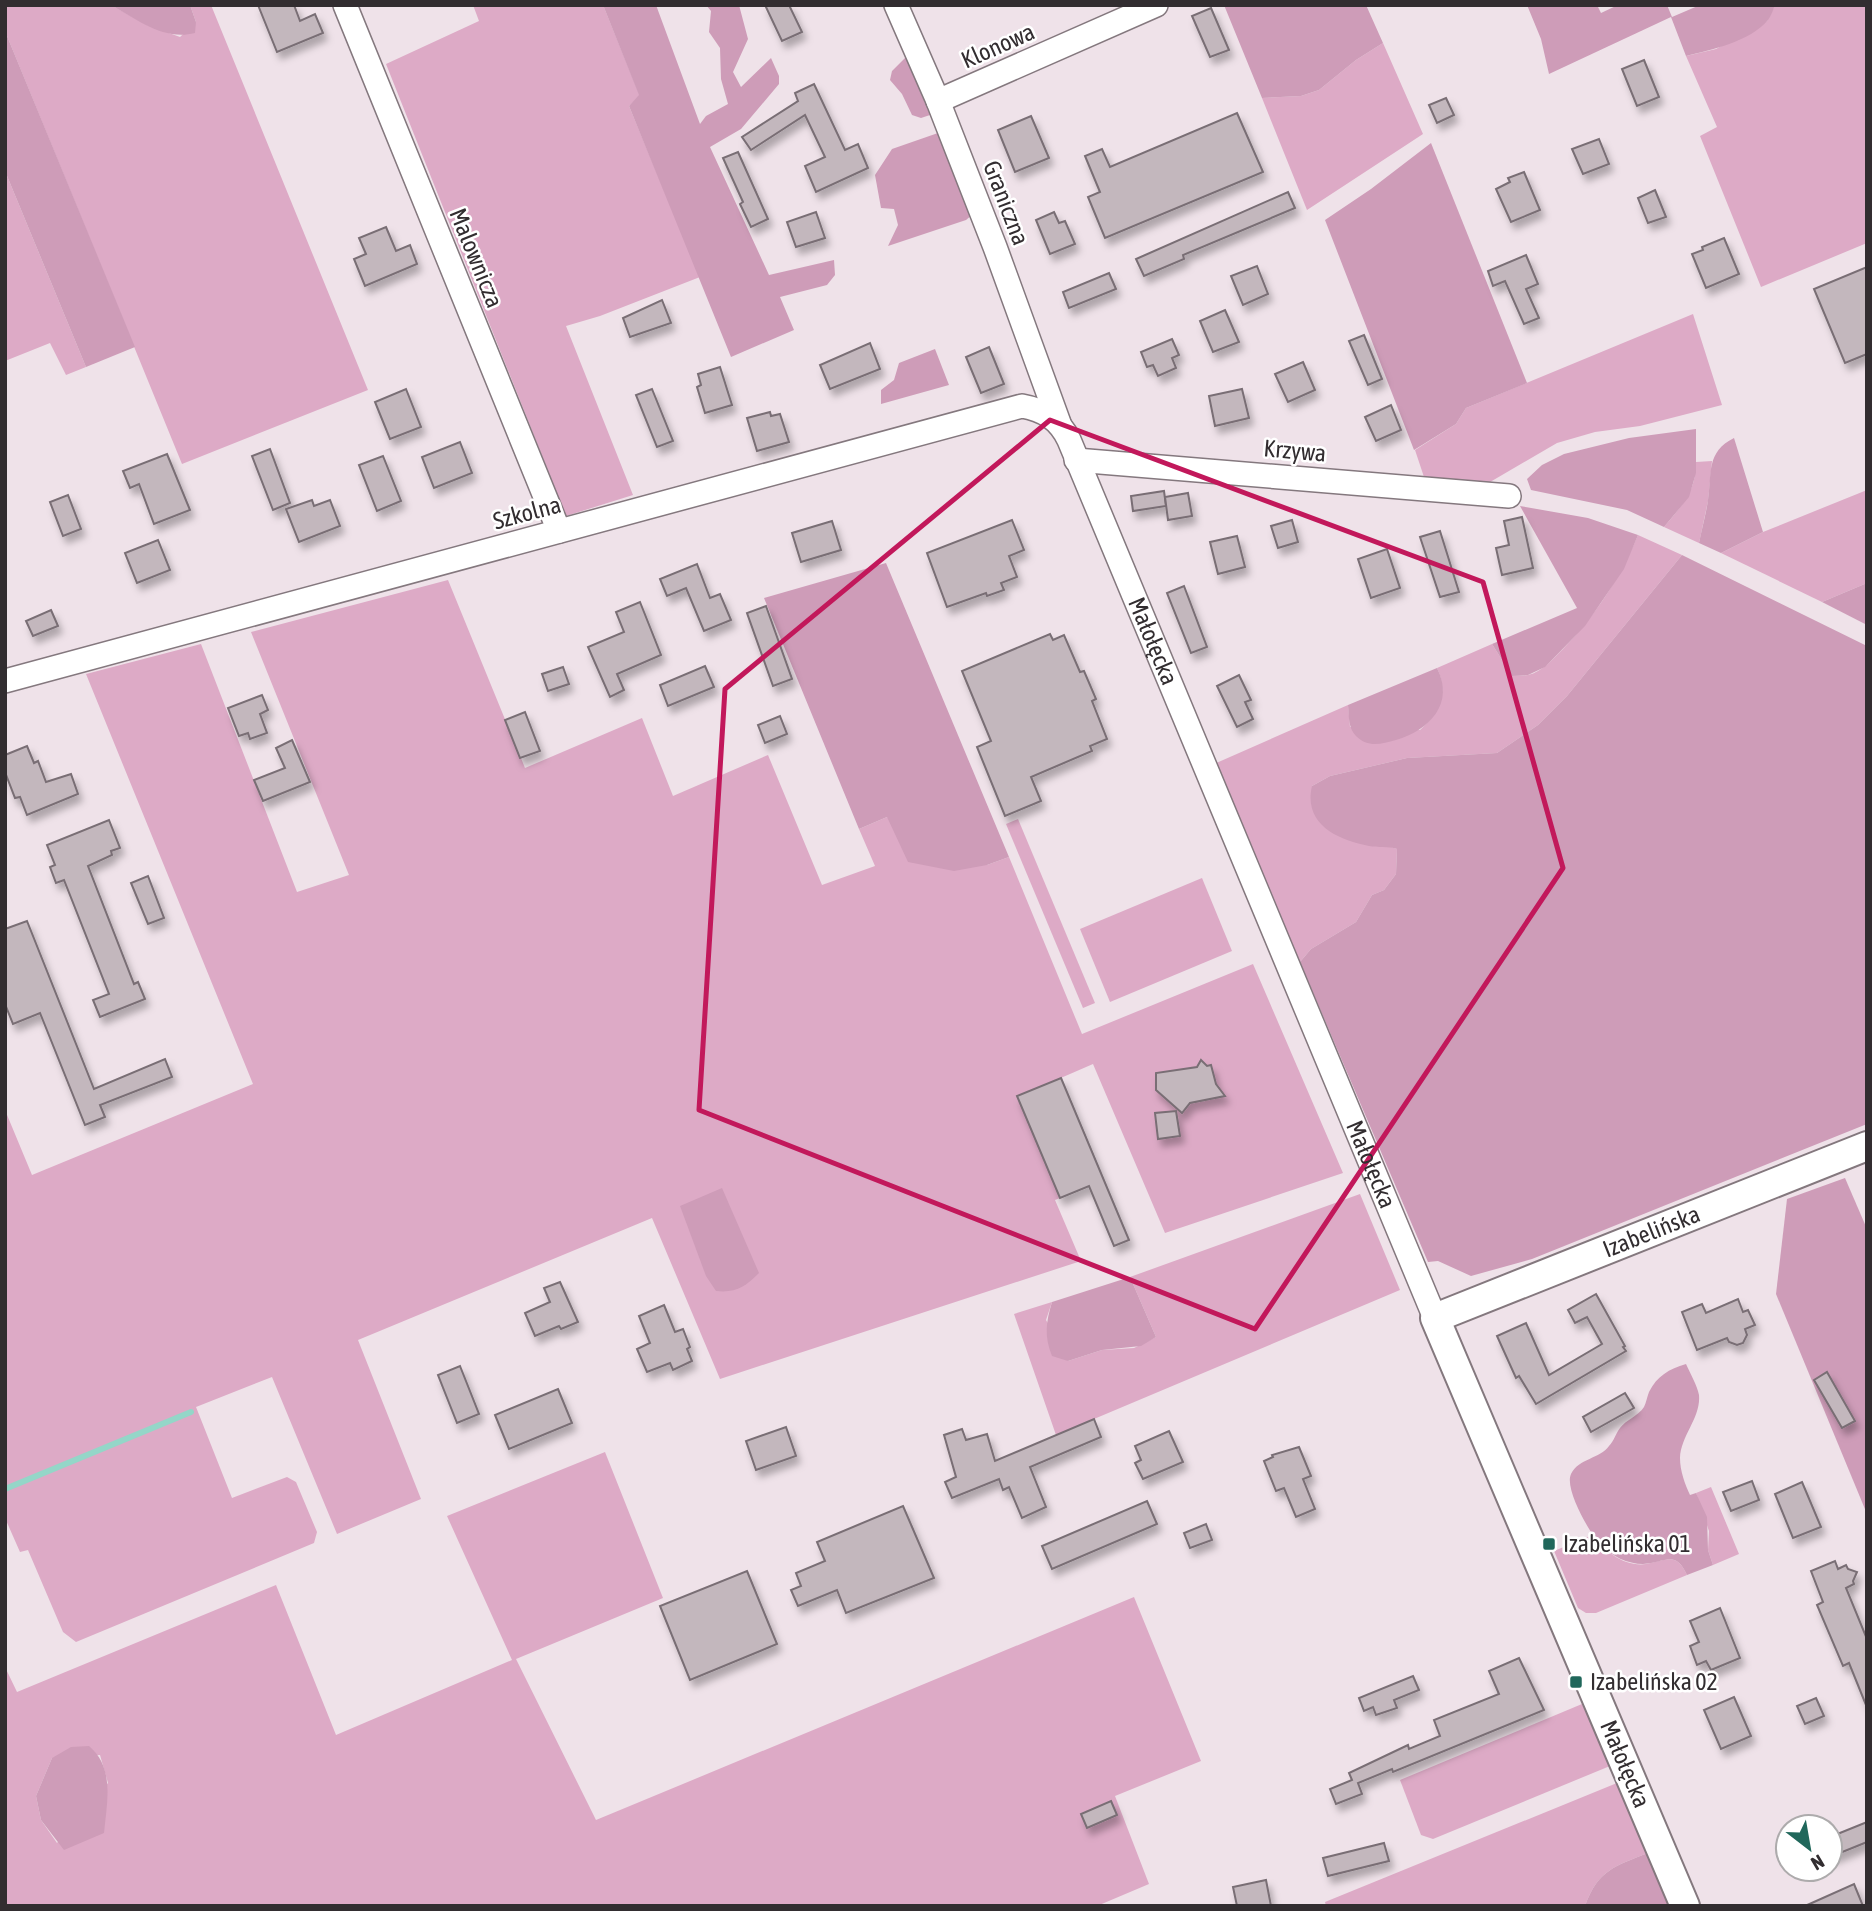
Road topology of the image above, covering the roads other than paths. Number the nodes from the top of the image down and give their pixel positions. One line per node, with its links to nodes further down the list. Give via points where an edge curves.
1 (345, 5): 8 (street, Malownicza)
2 (896, 5): 4 (street, Graniczna)
3 (1156, 5): 4 (street, Klonowa)
4 (938, 101): 5 (street, Graniczna)
5 (1059, 423): 6 (street, Małołęcka); 8 (street, Szkolna, via 1022,406)
6 (1076, 460): 7 (street, Krzywa); 11 (street, Małołęcka)
7 (1509, 496)
8 (559, 531): 9 (street, Szkolna)
9 (5, 681)
10 (1867, 1146): 11 (street, Izabelińska)
11 (1435, 1318): 12 (street, Małołęcka)
12 (1685, 1906)

